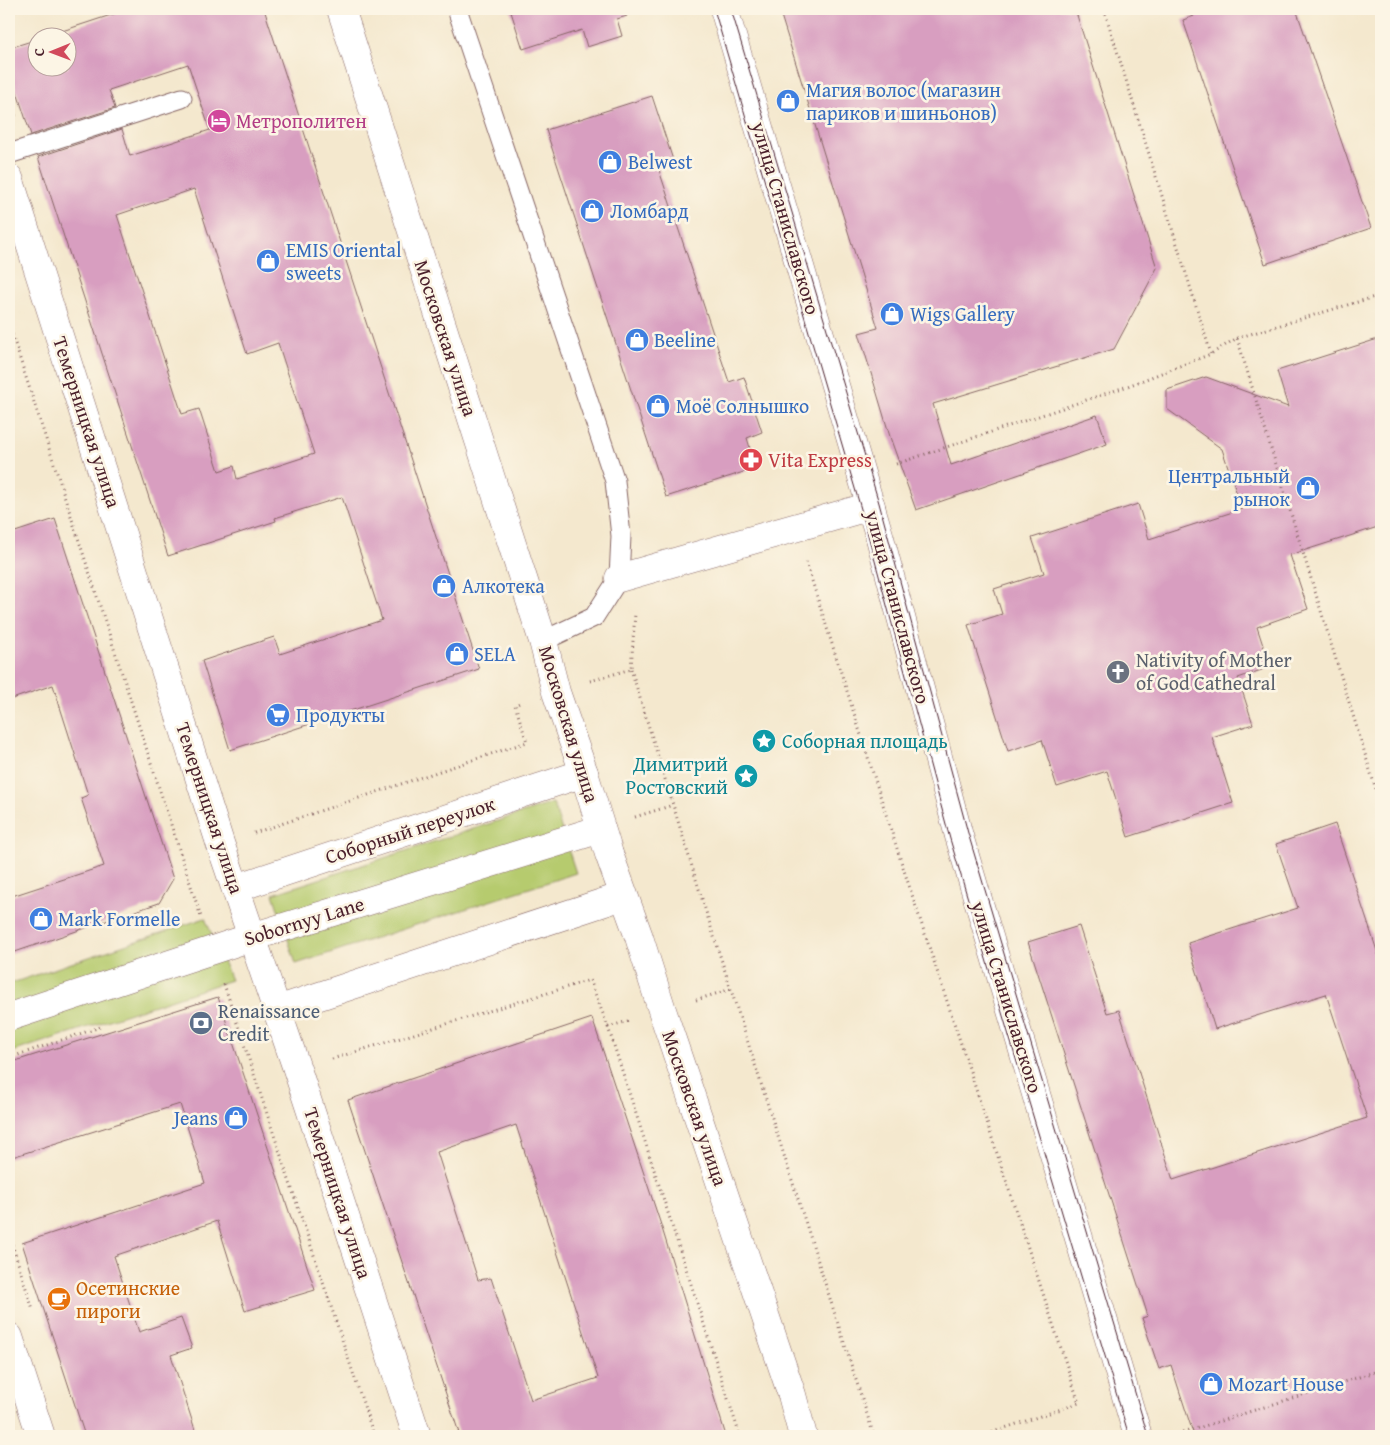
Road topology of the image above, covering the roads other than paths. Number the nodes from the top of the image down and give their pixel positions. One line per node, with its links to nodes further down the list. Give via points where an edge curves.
1 (341, 9): 9 (street, Московская улица)
2 (457, 9): 8 (lane, via 615,481 621,536)
3 (724, 9): 7 (street, улица Станиславского)
4 (182, 98): 5 (lane)
5 (17, 151)
6 (9, 178): 12 (street, Темерницкая улица)
7 (871, 506): 8 (street); 21 (street, улица Станиславского, via 959,836)
8 (619, 578): 9 (lane, via 594,617)
9 (543, 641): 10 (street, Московская улица, via 556,692)
10 (584, 773): 11 (street, Московская улица); 12 (street, Соборный переулок)
11 (602, 829): 13 (street, Московская улица); 14 (street, Sobornyy Lane)
12 (236, 888): 14 (street, Темерницкая улица)
13 (623, 896): 15 (street); 20 (street, Московская улица, via 792,1395)
14 (252, 937): 15 (street, Темерницкая улица); 16 (street, Sobornyy Lane)
15 (277, 1010): 19 (street, Темерницкая улица)
16 (9, 1017)
17 (9, 1337): 18 (street)
18 (41, 1436)
19 (417, 1436)
20 (803, 1436)
21 (1138, 1436)

